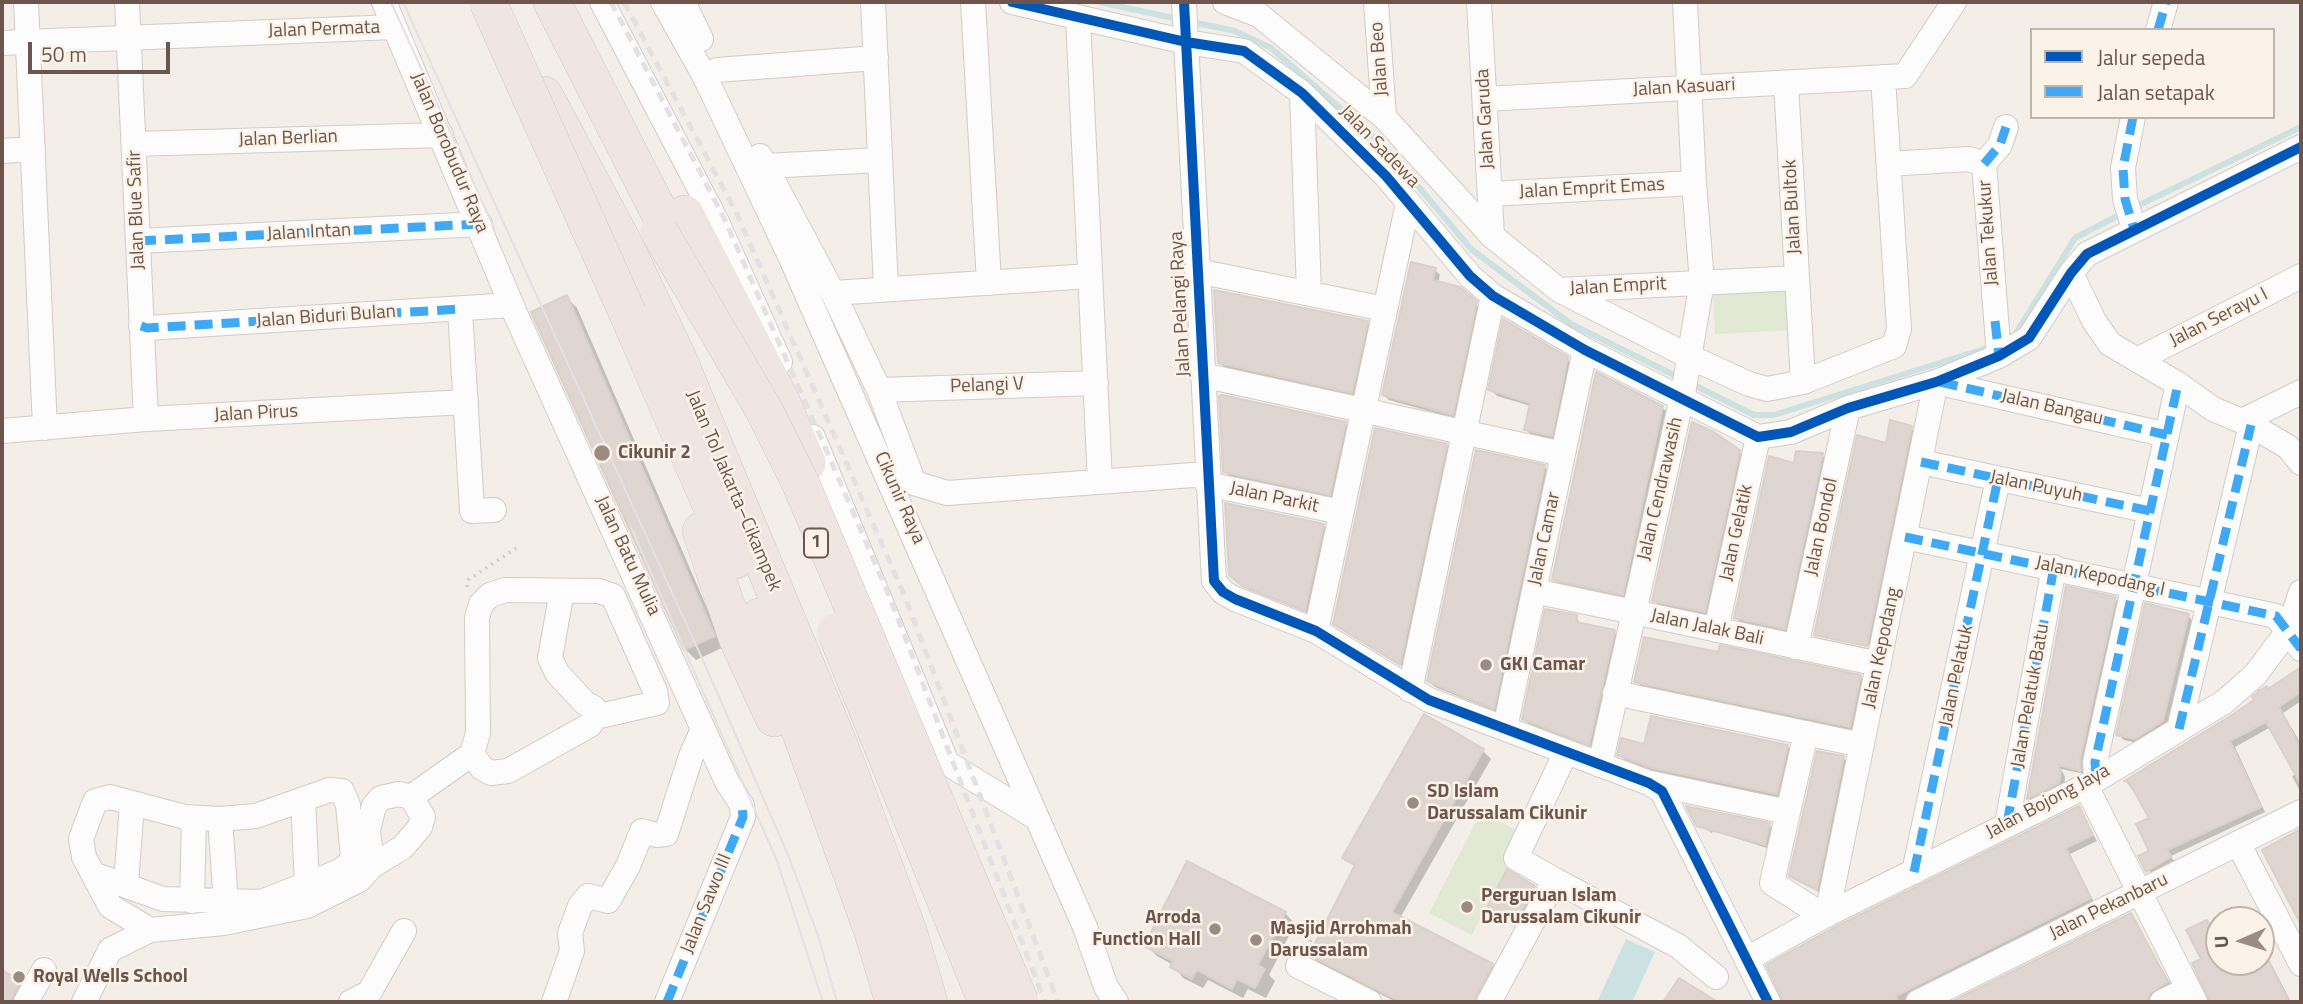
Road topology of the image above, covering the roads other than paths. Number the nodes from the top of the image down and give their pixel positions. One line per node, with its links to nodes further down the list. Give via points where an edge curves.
1 (26, 2): 25 (street)
2 (127, 2): 23 (street, Jalan Blue Safir)
3 (383, 2): 21 (street, Jalan Borobudur Raya)
4 (487, 2): 69 (highway, bridge); 154 (highway, Jalan Tol Jakarta–Cikampek, via 569,139 679,361 839,747)
5 (526, 2): 51 (highway)
6 (552, 2): 33 (highway, 1)
7 (602, 2): 136 (street, via 716,220 821,456 947,763)
8 (663, 2): 136 (street, Cikunir Raya, via 705,77 790,256)
9 (683, 2): 27 (street)
10 (873, 2): 26 (street)
11 (973, 2): 60 (street)
12 (1012, 2): 20 (street, Jalan Sadewa)
13 (1225, 2): 34 (street, Jalan Emprit, via 1259,15)
14 (1376, 2): 34 (street, Jalan Beo)
15 (1479, 2): 32 (street, Jalan Garuda)
16 (1685, 2): 30 (street, Jalan Cendrawasih)
17 (1954, 2): 28 (street, Jalan Kasuari, via 1905,76)
18 (2166, 2): 22 (street)
19 (1184, 3): 24 (street, Jalan Pelangi Raya)
20 (1078, 18): 24 (street, Jalan Sadewa); 56 (street)
21 (394, 27): 23 (street, Jalan Permata); 37 (street, Jalan Borobudur Raya)
22 (2159, 28)
23 (129, 38): 25 (street, Jalan Permata); 38 (street, Jalan Blue Safir)
24 (1186, 39): 31 (street, Jalan Sadewa, via 1244,51); 54 (street, Jalan Pelangi Raya)
25 (14, 43): 40 (street)
26 (876, 58): 27 (street); 42 (street)
27 (717, 70): 45 (street)
28 (1883, 77): 29 (street, Jalan Kasuari); 43 (street)
29 (1786, 83): 30 (street, Jalan Kasuari); 58 (street, Jalan Bultok)
30 (1689, 88): 32 (street, Jalan Kasuari); 46 (street, Jalan Cendrawasih)
31 (1302, 93): 48 (street, Jalan Sadewa); 64 (street)
32 (1485, 99): 47 (street, Jalan Garuda)
33 (605, 106): 173 (highway, 1, via 726,342 818,546); 176 (highway, via 641,146 690,223 782,403 934,764)
34 (1384, 117): 52 (street, Jalan Emprit)
35 (2133, 119): 49 (street, via 2123,168)
36 (2006, 128): 44 (street, via 2000,145)
37 (441, 135): 38 (street, Jalan Berlian); 50 (street, Jalan Borobudur Raya)
38 (134, 144): 53 (street, Jalan Blue Safir)
39 (2301, 147): 49 (street)
40 (33, 149): 41 (street); 87 (street)
41 (2, 151)
42 (880, 160): 45 (street); 61 (street)
43 (1889, 164): 44 (street, Jalan Tekukur, via 1969,159); 76 (street, via 1899,329 1894,346)
44 (1984, 164): 71 (street, Jalan Tekukur)
45 (766, 166): 63 (street)
46 (1694, 183): 47 (street, Jalan Emprit Emas); 59 (street, Jalan Cendrawasih)
47 (1490, 194): 52 (street, Jalan Garuda)
48 (1408, 203): 65 (street, Jalan Sadewa); 68 (street)
49 (2129, 215): 55 (street)
50 (480, 225): 53 (street, Jalan Intan); 66 (street, Jalan Borobudur Raya)
51 (659, 231): 174 (highway, bridge, via 761,449); 175 (highway, bridge, via 764,410 800,482)
52 (1492, 236): 62 (street, Jalan Emprit)
53 (138, 241): 70 (street, Jalan Blue Safir)
54 (1197, 271): 64 (street); 74 (street, Jalan Pelangi Raya)
55 (2071, 273): 71 (street, via 2029,338); 73 (street, via 2110,344)
56 (1090, 276): 60 (street); 78 (street)
57 (2301, 276): 73 (street, Jalan Serayu I)
58 (1797, 278): 59 (street, Jalan Bultok); 76 (street)
59 (1702, 282): 62 (street, Jalan Emprit); 75 (street, Jalan Cendrawasih)
60 (989, 283): 61 (street)
61 (886, 289): 63 (street)
62 (1559, 290): 75 (street)
63 (833, 293): 80 (street)
64 (1309, 293): 68 (street)
65 (1493, 296): 72 (street, Jalan Sadewa); 89 (street)
66 (512, 305): 67 (street, Jalan Biduri Bulan); 109 (street, Jalan Batu Mulia)
67 (460, 309): 70 (street, Jalan Biduri Bulan); 82 (street)
68 (1385, 309): 84 (street)
69 (628, 314): 169 (highway, via 737,640 795,762 859,944); 170 (highway, via 765,629)
70 (141, 326): 85 (street, Jalan Blue Safir)
71 (1997, 347): 77 (street)
72 (1585, 350): 75 (street, Jalan Sadewa); 92 (street, Jalan Camar)
73 (2137, 360): 79 (street)
74 (1202, 375): 84 (street); 95 (street, Jalan Pelangi Raya)
75 (1686, 377): 76 (street, via 1767,388); 91 (street); 111 (street, Jalan Cendrawasih)
76 (1803, 382)
77 (1936, 382): 83 (street); 90 (street, Jalan Bangau); 93 (street, Jalan Kepodang)
78 (1096, 383): 80 (street, Pelangi V); 97 (street)
79 (2178, 384): 86 (street, via 2213,409); 90 (street)
80 (879, 390): 97 (street, Jalan Parkit, via 914,483 947,493)
81 (2301, 392): 86 (street)
82 (466, 402): 85 (street, Jalan Pirus); 98 (street, via 472,511)
83 (1848, 408): 91 (street, via 1791,432); 115 (street, Jalan Bondol)
84 (1364, 411): 89 (street); 100 (street)
85 (146, 419): 87 (street, Jalan Pirus)
86 (2247, 423): 94 (street, via 2288,447); 108 (street)
87 (46, 428): 88 (street, Jalan Pirus)
88 (2, 431)
89 (1463, 432): 92 (street); 117 (street)
90 (2167, 435): 99 (street)
91 (1758, 437): 112 (street, Jalan Gelatik)
92 (1563, 454): 105 (street, Jalan Camar)
93 (1921, 462): 96 (street, Jalan Puyuh); 101 (street, Jalan Kepodang)
94 (2301, 463)
95 (1207, 479): 97 (street, Jalan Parkit); 100 (street, Jalan Parkit); 113 (street, Jalan Pelangi Raya, via 1214,580 1223,592)
96 (1998, 479): 99 (street, Jalan Puyuh); 102 (street, Jalan Pelatuk)
97 (1100, 482)
98 (494, 510)
99 (2150, 511): 104 (street)
100 (1342, 512): 113 (street)
101 (1905, 537): 102 (street, Jalan Kepodang I); 116 (street, Jalan Kepodang)
102 (1983, 553): 103 (street, Jalan Kepodang I); 142 (street, Jalan Pelatuk)
103 (2054, 567): 104 (street, Jalan Kepodang I); 139 (street, Jalan Pelatuk Batu)
104 (2134, 584): 108 (street, Jalan Kepodang I); 128 (street)
105 (1534, 590): 111 (street, Jalan Jalak Bali); 120 (street, Jalan Camar)
106 (562, 591): 110 (street, via 599,591 613,596); 119 (street, via 550,657 557,673 594,708); 126 (street, via 505,590 481,604 476,641)
107 (2301, 592): 114 (street, Jalan Bojong Jaya)
108 (2209, 600): 114 (street, Jalan Kepodang I, via 2276,616); 122 (street)
109 (649, 604): 110 (street); 121 (street, Jalan Batu Mulia)
110 (617, 607): 119 (street, via 657,703)
111 (1633, 612): 112 (street, Jalan Jalak Bali); 118 (street, Jalan Cendrawasih)
112 (1716, 630): 115 (street, Jalan Jalak Bali)
113 (1316, 631): 117 (street)
114 (2295, 640): 122 (street, Jalan Bojong Jaya, via 2224,702)
115 (1796, 647): 116 (street, Jalan Jalak Bali)
116 (1879, 664): 124 (street, Jalan Kepodang)
117 (1410, 690): 120 (street)
118 (1615, 694): 123 (street); 127 (street, Jalan Cendrawasih)
119 (595, 717): 126 (street, via 590,725 508,771 491,773)
120 (1505, 728): 125 (street)
121 (704, 729): 133 (street, Jalan Batu Mulia); 167 (street, via 666,834 642,831 608,901 588,895 580,906 570,933 572,951)
122 (2179, 729): 128 (street, Jalan Bojong Jaya)
123 (1806, 733): 124 (street); 135 (street)
124 (1862, 745): 151 (street, Jalan Kepodang)
125 (1566, 752): 127 (street); 144 (street, via 1516,858)
126 (477, 761): 131 (street)
127 (1600, 765): 129 (street)
128 (2091, 782): 139 (street, Jalan Bojong Jaya); 147 (street)
129 (1649, 783): 135 (street); 156 (street, via 1662,791)
130 (303, 800): 138 (street, via 256,816); 146 (street); 146 (street, via 329,790 342,792 348,805 354,857 338,872)
131 (415, 800): 141 (street, via 424,817 420,827 403,847); 141 (street, via 399,793 381,798 374,806 368,830)
132 (132, 804): 137 (street); 143 (street, via 110,797 95,801 81,839); 145 (street)
133 (742, 806): 168 (street, Jalan Sawo III, via 743,817)
134 (2301, 811): 140 (street, Jalan Pekanbaru)
135 (1788, 813): 151 (street, via 1772,883)
136 (1035, 817): 177 (street, Cikunir Raya)
137 (194, 818): 138 (street); 148 (street)
138 (220, 819): 149 (street)
139 (2007, 824): 142 (street, Jalan Bojong Jaya)
140 (2238, 843): 147 (street, Jalan Pekanbaru); 157 (street)
141 (372, 866): 152 (street, via 359,880 307,906 224,923)
142 (1914, 872): 151 (street, Jalan Bojong Jaya)
143 (93, 874): 145 (street); 150 (street)
144 (1555, 880): 160 (street, via 1678,946); 178 (street)
145 (126, 883): 148 (street, via 163,899)
146 (307, 885): 149 (street, via 261,902)
147 (2139, 892): 161 (street); 180 (street, Jalan Pekanbaru)
148 (192, 901): 149 (street)
149 (226, 903)
150 (110, 906): 152 (street); 155 (street)
151 (1826, 915): 156 (street, Jalan Bojong Jaya)
152 (150, 930): 155 (street)
153 (404, 931): 166 (street, via 369,993)
154 (908, 931): 171 (highway); 172 (highway, Jalan Tol Jakarta–Cikampek)
155 (105, 958): 164 (street); 165 (street)
156 (1747, 959): 179 (street)
157 (2301, 964)
158 (1298, 965): 162 (street)
159 (44, 970): 163 (street)
160 (1716, 977)
161 (2192, 996): 181 (street)
162 (1360, 1000)
163 (26, 1002)
164 (73, 1002)
165 (84, 1002)
166 (351, 1002)
167 (554, 1002)
168 (667, 1002)
169 (872, 1002)
170 (894, 1002)
171 (918, 1002)
172 (929, 1002)
173 (970, 1002)
174 (987, 1002)
175 (1020, 1002)
176 (1026, 1002)
177 (1116, 1002)
178 (1489, 1002)
179 (1768, 1002)
180 (1918, 1002)
181 (2162, 1002)

